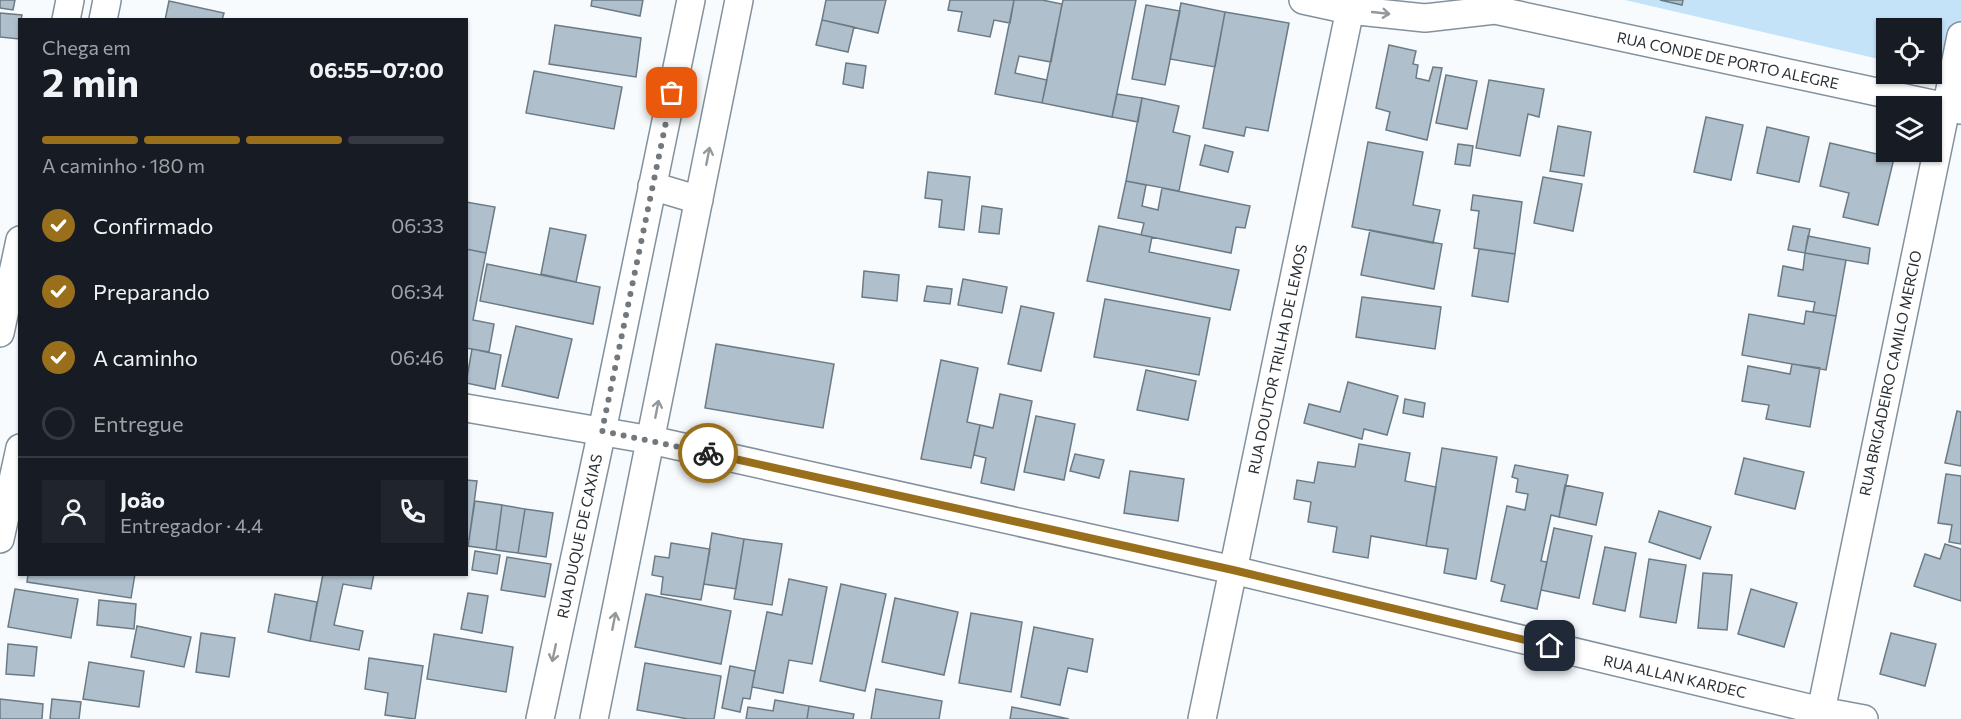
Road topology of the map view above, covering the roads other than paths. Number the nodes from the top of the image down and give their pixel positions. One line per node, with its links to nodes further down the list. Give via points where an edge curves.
1 (70, 0): 8 (street)
2 (106, 0): 9 (street)
3 (691, 0): 12 (street, RUA DUQUE DE CAXIAS)
4 (739, 0): 13 (street, one-way to 4)
5 (1303, 0): 6 (street, RUA CONDE DE PORTO ALEGRE)
6 (1350, 5): 7 (street, RUA CONDE DE PORTO ALEGRE, one-way to 7, via 1425,18); 22 (street, RUA DOUTOR TRILHA DE LEMOS)
7 (1487, 5): 11 (street, RUA CONDE DE PORTO ALEGRE)
8 (66, 18)
9 (103, 18)
10 (1961, 36): 11 (street, RUA BRIGADEIRO CAMILO MERCIO)
11 (1953, 109): 23 (street, RUA BRIGADEIRO CAMILO MERCIO)
12 (652, 186): 13 (street); 18 (street, RUA DUQUE DE CAXIAS)
13 (699, 200): 19 (street, one-way to 13)
14 (18, 249): 15 (street)
15 (0, 330): 16 (street)
16 (18, 332)
17 (468, 408): 18 (street, RUA ALLAN KARDEC)
18 (602, 431): 19 (street, RUA ALLAN KARDEC); 24 (street, RUA DUQUE DE CAXIAS, one-way to 24)
19 (651, 440): 22 (street, RUA ALLAN KARDEC); 25 (street, one-way to 19)
20 (18, 457): 21 (street)
21 (0, 539)
22 (1233, 570): 23 (street, RUA ALLAN KARDEC); 26 (street, RUA DOUTOR TRILHA DE LEMOS)
23 (1821, 711): 27 (street, RUA ALLAN KARDEC)
24 (540, 719)
25 (594, 719)
26 (1202, 719)
27 (1864, 719)

